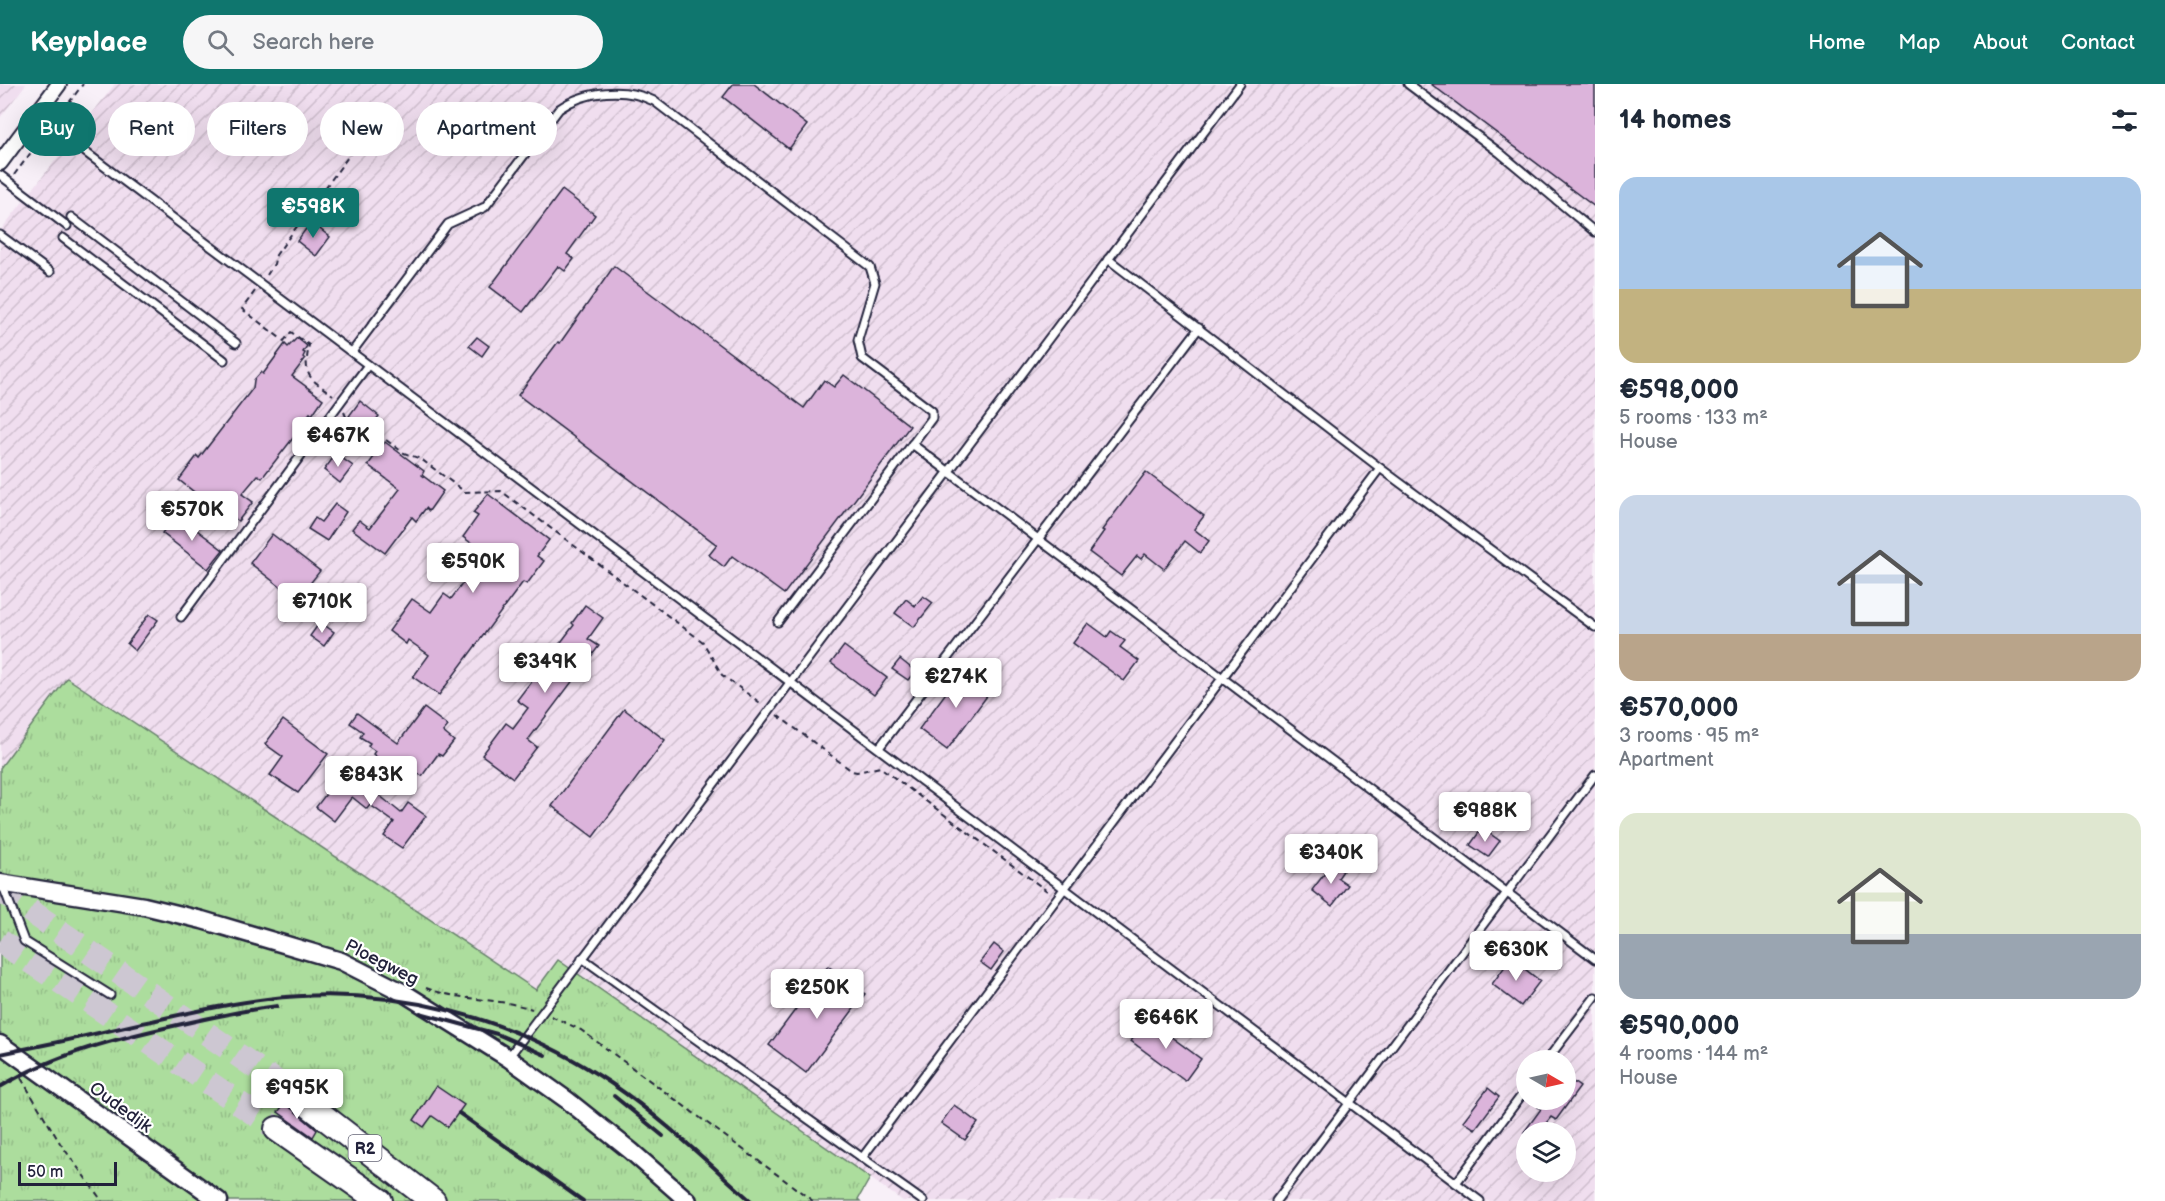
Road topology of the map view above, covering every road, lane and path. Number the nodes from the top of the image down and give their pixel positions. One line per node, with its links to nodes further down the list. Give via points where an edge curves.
1 (59, 84): 5 (street)
2 (83, 84): 6 (path)
3 (1240, 84): 19 (lane)
4 (1408, 84): 16 (lane)
5 (46, 102)
6 (69, 102)
7 (18, 139): 11 (street)
8 (28, 156): 13 (path)
9 (91, 156): 21 (lane)
10 (349, 156): 21 (path, via 276,255)
11 (0, 163)
12 (0, 175): 13 (lane)
13 (9, 182): 15 (lane)
14 (71, 217): 23 (lane)
15 (67, 226)
16 (1595, 232)
17 (0, 235): 20 (lane)
18 (63, 238): 25 (lane)
19 (1108, 259): 22 (lane); 30 (lane)
20 (50, 272)
21 (260, 284): 24 (lane); 27 (path, via 242,309 284,341 291,332 309,345 305,363 309,378)
22 (1199, 328): 29 (lane); 31 (lane)
23 (236, 343)
24 (352, 352): 26 (lane); 28 (lane, via 448,224 485,207 559,109 596,95 641,94 870,267 875,283 858,347 862,358 932,411 932,418)
25 (224, 360)
26 (368, 364): 27 (lane); 36 (lane)
27 (340, 403): 32 (lane); 37 (path, via 347,419 362,431 421,459 465,492 501,490 703,642 722,675)
28 (912, 444): 30 (lane); 33 (lane)
29 (1380, 468): 34 (lane); 35 (lane)
30 (948, 472): 31 (lane); 36 (lane)
31 (1038, 539): 35 (lane); 38 (lane)
32 (181, 617)
33 (778, 622)
34 (1595, 627)
35 (1223, 678): 41 (lane); 43 (lane)
36 (790, 682): 37 (lane); 38 (lane)
37 (769, 710): 42 (path, via 852,771 880,767); 44 (lane)
38 (879, 748): 41 (lane)
39 (1595, 775): 43 (lane)
40 (1, 883): 46 (lane, via 24,941); 51 (street, Ploegweg, via 144,906 341,961 396,989)
41 (1066, 889): 53 (lane); 56 (lane)
42 (1047, 891)
43 (1507, 894): 45 (lane); 53 (lane)
44 (582, 958): 51 (lane); 56 (lane)
45 (1595, 960)
46 (110, 995)
47 (1595, 997): 49 (lane)
48 (0, 1044): 50 (street, Oudedijk)
49 (1555, 1050)
50 (15, 1055): 58 (path, via 20,1076 54,1134); 59 (street, Oudedijk)
51 (508, 1058): 62 (street, Ploegweg, via 631,1150)
52 (297, 1096): 61 (highway, R2)
53 (1350, 1103): 57 (lane); 64 (lane)
54 (1516, 1103): 57 (lane)
55 (277, 1129): 60 (highway, R2)
56 (862, 1158): 63 (lane)
57 (1456, 1183): 65 (lane)
58 (102, 1201)
59 (219, 1201)
60 (380, 1201)
61 (433, 1201)
62 (688, 1201)
63 (923, 1201)
64 (1276, 1201)
65 (1480, 1201)

